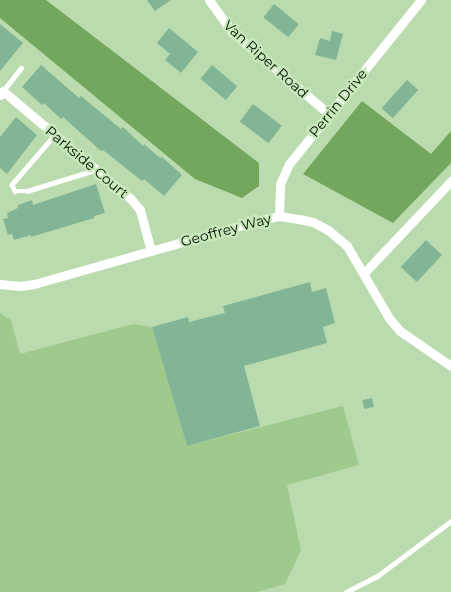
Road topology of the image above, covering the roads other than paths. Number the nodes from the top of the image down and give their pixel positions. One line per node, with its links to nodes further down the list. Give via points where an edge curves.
1 (209, 0): 5 (street, Van Riper Road, via 232,32)
2 (421, 0): 5 (street, Perrin Drive)
3 (21, 68): 4 (lane)
4 (2, 93): 6 (street, Parkside Court)
5 (329, 114): 9 (street, Perrin Drive, via 283,174)
6 (55, 135): 7 (street, Parkside Court); 7 (lane, via 12,185 15,191 27,191)
7 (97, 170): 10 (street, Parkside Court, via 140,210)
8 (451, 181): 11 (street)
9 (279, 216): 10 (street, Geoffrey Way); 11 (street, Geoffrey Way, via 313,222 328,230 347,246)
10 (151, 251): 12 (street, Geoffrey Way, via 34,284)
11 (364, 274): 13 (street, Geoffrey Way, via 400,331)
12 (0, 284)
13 (451, 366)
14 (451, 522): 15 (lane, via 383,572)
15 (346, 592)

